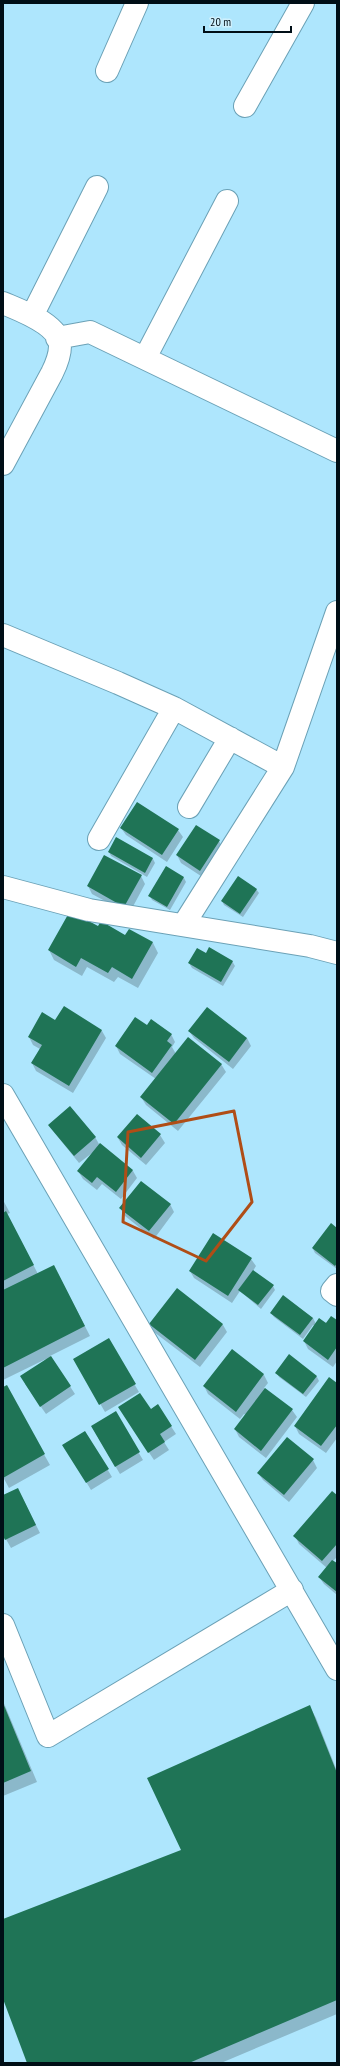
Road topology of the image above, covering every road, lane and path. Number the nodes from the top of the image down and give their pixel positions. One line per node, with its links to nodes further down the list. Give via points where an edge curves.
1 (137, 3): 3 (street)
2 (303, 3): 4 (street)
3 (107, 71)
4 (245, 106)
5 (97, 187): 8 (street)
6 (227, 201): 10 (street)
7 (3, 303): 8 (street)
8 (32, 316): 9 (street, via 46,324)
9 (58, 338): 10 (street, via 90,332); 12 (street, via 58,358 52,373)
10 (145, 358): 11 (street)
11 (337, 451)
12 (3, 464)
13 (337, 612): 17 (street)
14 (3, 635): 15 (street)
15 (174, 708): 16 (street); 19 (street)
16 (230, 738): 17 (street); 18 (street)
17 (283, 767): 21 (street)
18 (189, 807)
19 (99, 839)
20 (3, 887): 21 (street, via 89,910)
21 (184, 924): 22 (street)
22 (337, 953)
23 (3, 1095): 26 (street)
24 (337, 1285): 25 (street, via 332,1291)
25 (337, 1295)
26 (292, 1590): 27 (street, via 48,1736); 28 (street)
27 (3, 1625)
28 (337, 1668)

